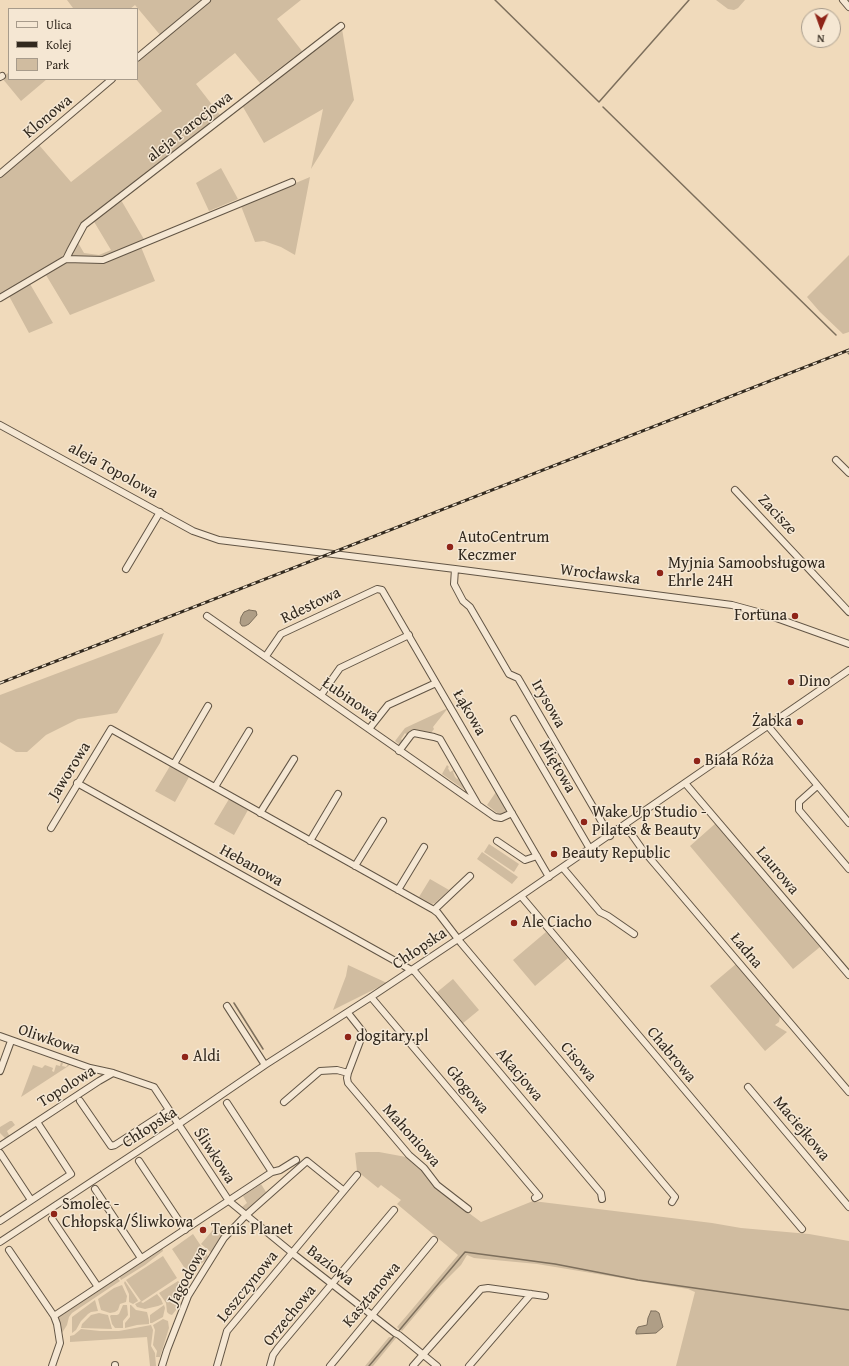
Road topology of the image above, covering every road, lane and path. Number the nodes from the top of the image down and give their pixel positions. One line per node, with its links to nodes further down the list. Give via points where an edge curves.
1 (207, 0): 5 (street)
2 (843, 0): 3 (street)
3 (849, 7)
4 (341, 26): 9 (street, aleja Parocjowa, via 84,225)
5 (138, 57)
6 (111, 80): 7 (street, Klonowa)
7 (0, 174)
8 (292, 182): 9 (street, via 103,260)
9 (66, 259): 10 (street)
10 (0, 298)
11 (0, 425): 15 (street, aleja Topolowa)
12 (836, 460): 13 (street)
13 (849, 473)
14 (735, 490): 20 (street, Zacisze)
15 (160, 512): 16 (street, aleja Topolowa, via 213,539); 17 (street)
16 (341, 555): 18 (street, Wrocławska)
17 (126, 569)
18 (455, 569): 23 (street, Wrocławska, via 732,605); 48 (street, Irysowa, via 454,584 509,674 518,678)
19 (375, 590): 22 (street, Łąkowa, via 383,591); 24 (street, Rdestowa, via 281,634)
20 (849, 612)
21 (207, 616): 24 (street, Łubinowa)
22 (409, 635): 26 (street, Łąkowa); 27 (street, via 340,668)
23 (849, 644)
24 (266, 656): 27 (street, Łubinowa)
25 (849, 670): 30 (street, Chłopska)
26 (436, 683): 31 (street, via 388,705); 43 (street, Łąkowa)
27 (321, 695): 31 (street, Łubinowa)
28 (208, 706): 35 (street)
29 (514, 719): 52 (street, Miętowa)
30 (768, 726): 37 (street, Chłopska); 38 (street)
31 (369, 729): 33 (street, Łubinowa)
32 (249, 731): 39 (street)
33 (400, 751): 41 (street, Łubinowa); 41 (street, Łubinowa, via 413,733 438,738)
34 (294, 759): 42 (street)
35 (174, 764): 36 (street, Jaworowa, via 111,729); 39 (street)
36 (77, 783): 47 (street, Jaworowa); 64 (street, Hebanowa)
37 (685, 783): 46 (street, Chłopska); 65 (street, Laurowa)
38 (817, 786): 45 (street); 56 (street, via 798,802 799,810)
39 (216, 787): 42 (street)
40 (338, 794): 49 (street)
41 (479, 806): 43 (street, Łubinowa, via 497,818)
42 (260, 813): 49 (street)
43 (512, 813): 53 (street, Łąkowa)
44 (383, 821): 54 (street)
45 (849, 823)
46 (625, 825): 48 (street, Chłopska); 76 (street, Ładna)
47 (51, 828)
48 (610, 836): 52 (street, Chłopska)
49 (310, 840): 54 (street)
50 (497, 841): 53 (street, via 525,860)
51 (424, 847): 59 (street)
52 (590, 849): 55 (street, Chłopska)
53 (537, 856): 58 (street, Łąkowa)
54 (356, 866): 59 (street)
55 (563, 868): 58 (street, Chłopska); 62 (street, via 600,912)
56 (849, 869)
57 (470, 876): 61 (street)
58 (549, 877): 60 (street, Chłopska)
59 (398, 890): 61 (street)
60 (521, 896): 63 (street, Chłopska); 103 (street, Chabrowa)
61 (434, 910): 63 (street)
62 (634, 934)
63 (458, 939): 64 (street, Chłopska); 96 (street, Cisowa, via 675,1197)
64 (412, 970): 66 (street, Chłopska); 93 (street, Akacjowa, via 601,1193)
65 (849, 975)
66 (372, 998): 68 (street, Chłopska); 92 (street, Głogowa, via 539,1196)
67 (227, 1006): 71 (street)
68 (348, 1013): 71 (street, Chłopska); 74 (street, via 363,1032)
69 (0, 1036): 70 (street, Oliwkowa)
70 (11, 1041): 72 (street); 73 (street, Oliwkowa, via 90,1068)
71 (265, 1065): 82 (street, Chłopska)
72 (0, 1071)
73 (113, 1073): 80 (street, Topolowa, via 154,1087); 81 (street, Topolowa)
74 (348, 1073): 78 (street, via 336,1070 320,1071); 98 (street, Mahoniowa, via 348,1083 409,1155 424,1168 437,1185)
75 (748, 1087): 97 (street, Maciejkowa)
76 (849, 1092)
77 (80, 1101): 80 (street, Topolowa, via 111,1146)
78 (284, 1102)
79 (227, 1103): 88 (street)
80 (169, 1110): 82 (street, Topolowa)
81 (37, 1122): 84 (street, Topolowa); 94 (street, Topolowa, via 71,1174)
82 (178, 1125): 95 (street, Śliwkowa); 106 (street, Chłopska)
83 (0, 1137): 84 (street)
84 (2, 1145)
85 (0, 1153): 94 (street)
86 (296, 1160): 88 (street, Śliwkowa)
87 (139, 1161): 104 (street)
88 (272, 1172): 95 (street, Śliwkowa)
89 (356, 1175): 91 (street, Leszczynowa)
90 (95, 1189): 109 (street)
91 (343, 1190): 100 (street, Jagodowa, via 307,1161); 108 (street, Leszczynowa)
92 (535, 1198)
93 (602, 1199)
94 (31, 1200): 102 (street, Topolowa)
95 (229, 1201): 100 (street, Baziowa); 104 (street, Śliwkowa)
96 (672, 1202)
97 (849, 1208)
98 (468, 1209)
99 (394, 1210): 110 (street, Orzechowa)
100 (245, 1216): 108 (street, Baziowa); 118 (street, Jagodowa, via 224,1238 188,1296)
101 (52, 1219): 111 (street)
102 (0, 1220)
103 (802, 1229)
104 (185, 1230): 109 (street, Śliwkowa)
105 (434, 1240): 114 (street, Kasztanowa)
106 (0, 1242)
107 (9, 1250): 115 (street)
108 (292, 1253): 110 (street, Baziowa); 119 (street, Leszczynowa, via 227,1331)
109 (141, 1258): 111 (street, Śliwkowa)
110 (332, 1284): 114 (street, Baziowa); 120 (street, Orzechowa, via 273,1355)
111 (98, 1287): 115 (street, Śliwkowa)
112 (530, 1294): 113 (street); 116 (street, via 481,1289); 124 (street)
113 (545, 1296)
114 (372, 1315): 116 (street, Baziowa); 121 (street, Kasztanowa)
115 (54, 1316): 117 (street, via 60,1340)
116 (423, 1354): 122 (street); 123 (street, Baziowa)
117 (52, 1366)
118 (162, 1366)
119 (217, 1366)
120 (270, 1366)
121 (330, 1366)
122 (413, 1366)
123 (437, 1366)
124 (469, 1366)

